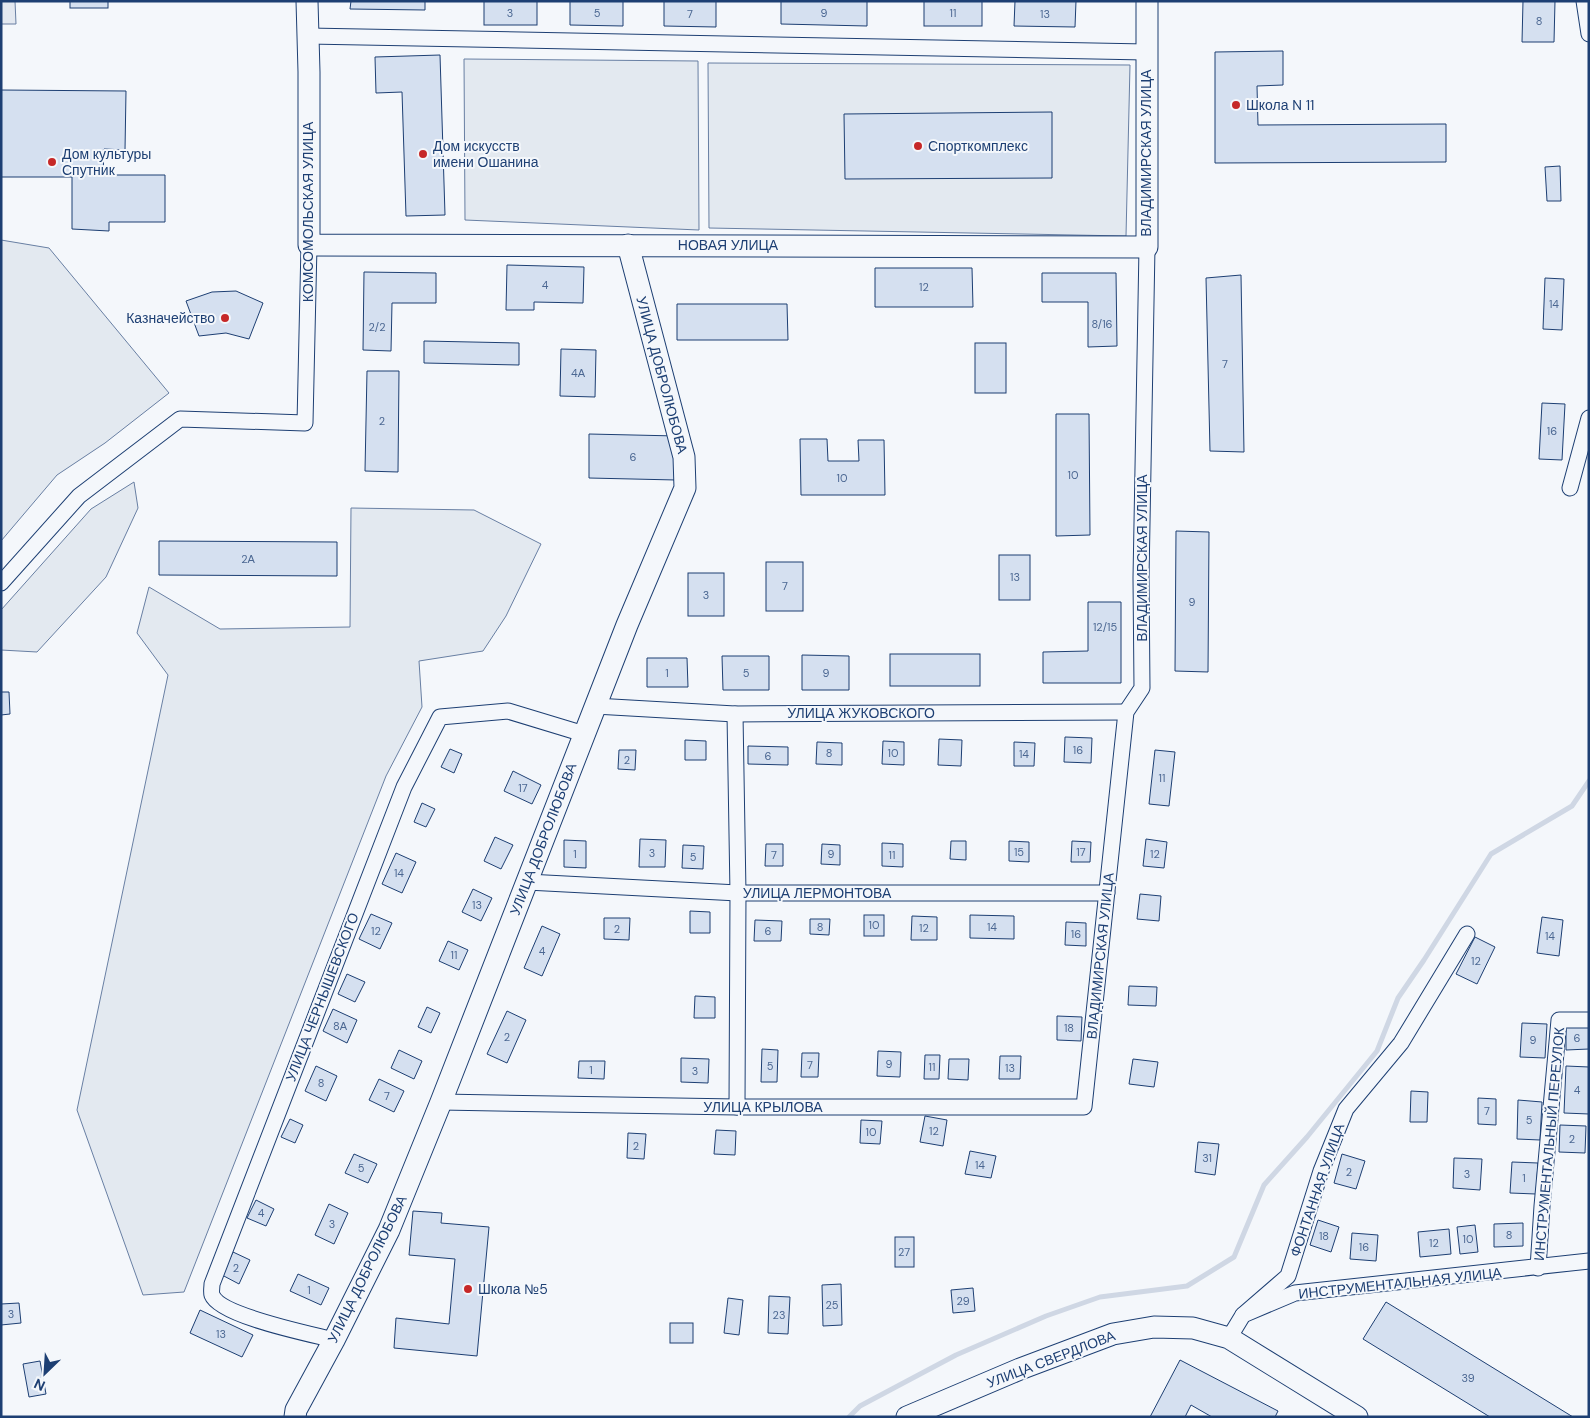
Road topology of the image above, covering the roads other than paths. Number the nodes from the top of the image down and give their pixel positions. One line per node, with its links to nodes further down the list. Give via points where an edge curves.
1 (307, 1): 5 (street, КОМСОМОЛЬСКАЯ УЛИЦА)
2 (1147, 1): 6 (street, ВЛАДИМИРСКАЯ УЛИЦА)
3 (1584, 1): 4 (street)
4 (1589, 34)
5 (308, 36): 6 (street); 8 (street, КОМСОМОЛЬСКАЯ УЛИЦА)
6 (1146, 52): 9 (street, ВЛАДИМИРСКАЯ УЛИЦА)
7 (628, 244): 8 (street, НОВАЯ УЛИЦА); 9 (street, НОВАЯ УЛИЦА); 13 (street, УЛИЦА ДОБРОЛЮБОВА, via 684,457 685,488)
8 (309, 245): 12 (street, КОМСОМОЛЬСКАЯ УЛИЦА, via 305,423 180,419 78,496)
9 (1147, 247): 14 (street, ВЛАДИМИРСКАЯ УЛИЦА, via 1142,688)
10 (1589, 418): 11 (street)
11 (1570, 488)
12 (1, 583)
13 (595, 706): 15 (street, УЛИЦА ЖУКОВСКОГО); 16 (street, УЛИЦА ДОБРОЛЮБОВА)
14 (1126, 712): 15 (street, УЛИЦА ЖУКОВСКОГО); 18 (street, ВЛАДИМИРСКАЯ УЛИЦА)
15 (735, 714): 19 (street)
16 (584, 734): 17 (street, УЛИЦА ДОБРОЛЮБОВА); 29 (street, УЛИЦА ЧЕРНЫШЕВСКОГО, via 508,711 440,717 404,787 212,1284 212,1295 218,1303 259,1321)
17 (527, 882): 19 (street, УЛИЦА ЛЕРМОНТОВА); 22 (street, УЛИЦА ДОБРОЛЮБОВА)
18 (1106, 893): 19 (street, УЛИЦА ЛЕРМОНТОВА); 24 (street, ВЛАДИМИРСКАЯ УЛИЦА)
19 (738, 894): 23 (street)
20 (1467, 934): 27 (street, ФОНТАННАЯ УЛИЦА, via 1401,1043 1346,1109 1288,1276)
21 (1589, 1020): 26 (street, ИНСТРУМЕНТАЛЬНЫЙ ПЕРЕУЛОК, via 1559,1020)
22 (441, 1102): 23 (street, УЛИЦА КРЫЛОВА); 29 (street, УЛИЦА ДОБРОЛЮБОВА, via 389,1230)
23 (737, 1107): 24 (street, УЛИЦА КРЫЛОВА)
24 (1084, 1107)
25 (1589, 1261): 26 (street, ИНСТРУМЕНТАЛЬНАЯ УЛИЦА)
26 (1538, 1268): 27 (street, ИНСТРУМЕНТАЛЬНАЯ УЛИЦА, via 1295,1293)
27 (1243, 1314): 28 (street)
28 (1229, 1338): 31 (street, УЛИЦА СВЕРДЛОВА, via 1193,1328 1154,1327 1113,1334); 32 (street, УЛИЦА СВЕРДЛОВА)
29 (334, 1340): 30 (street, УЛИЦА ДОБРОЛЮБОВА)
30 (294, 1415)
31 (907, 1417)
32 (1357, 1417)

